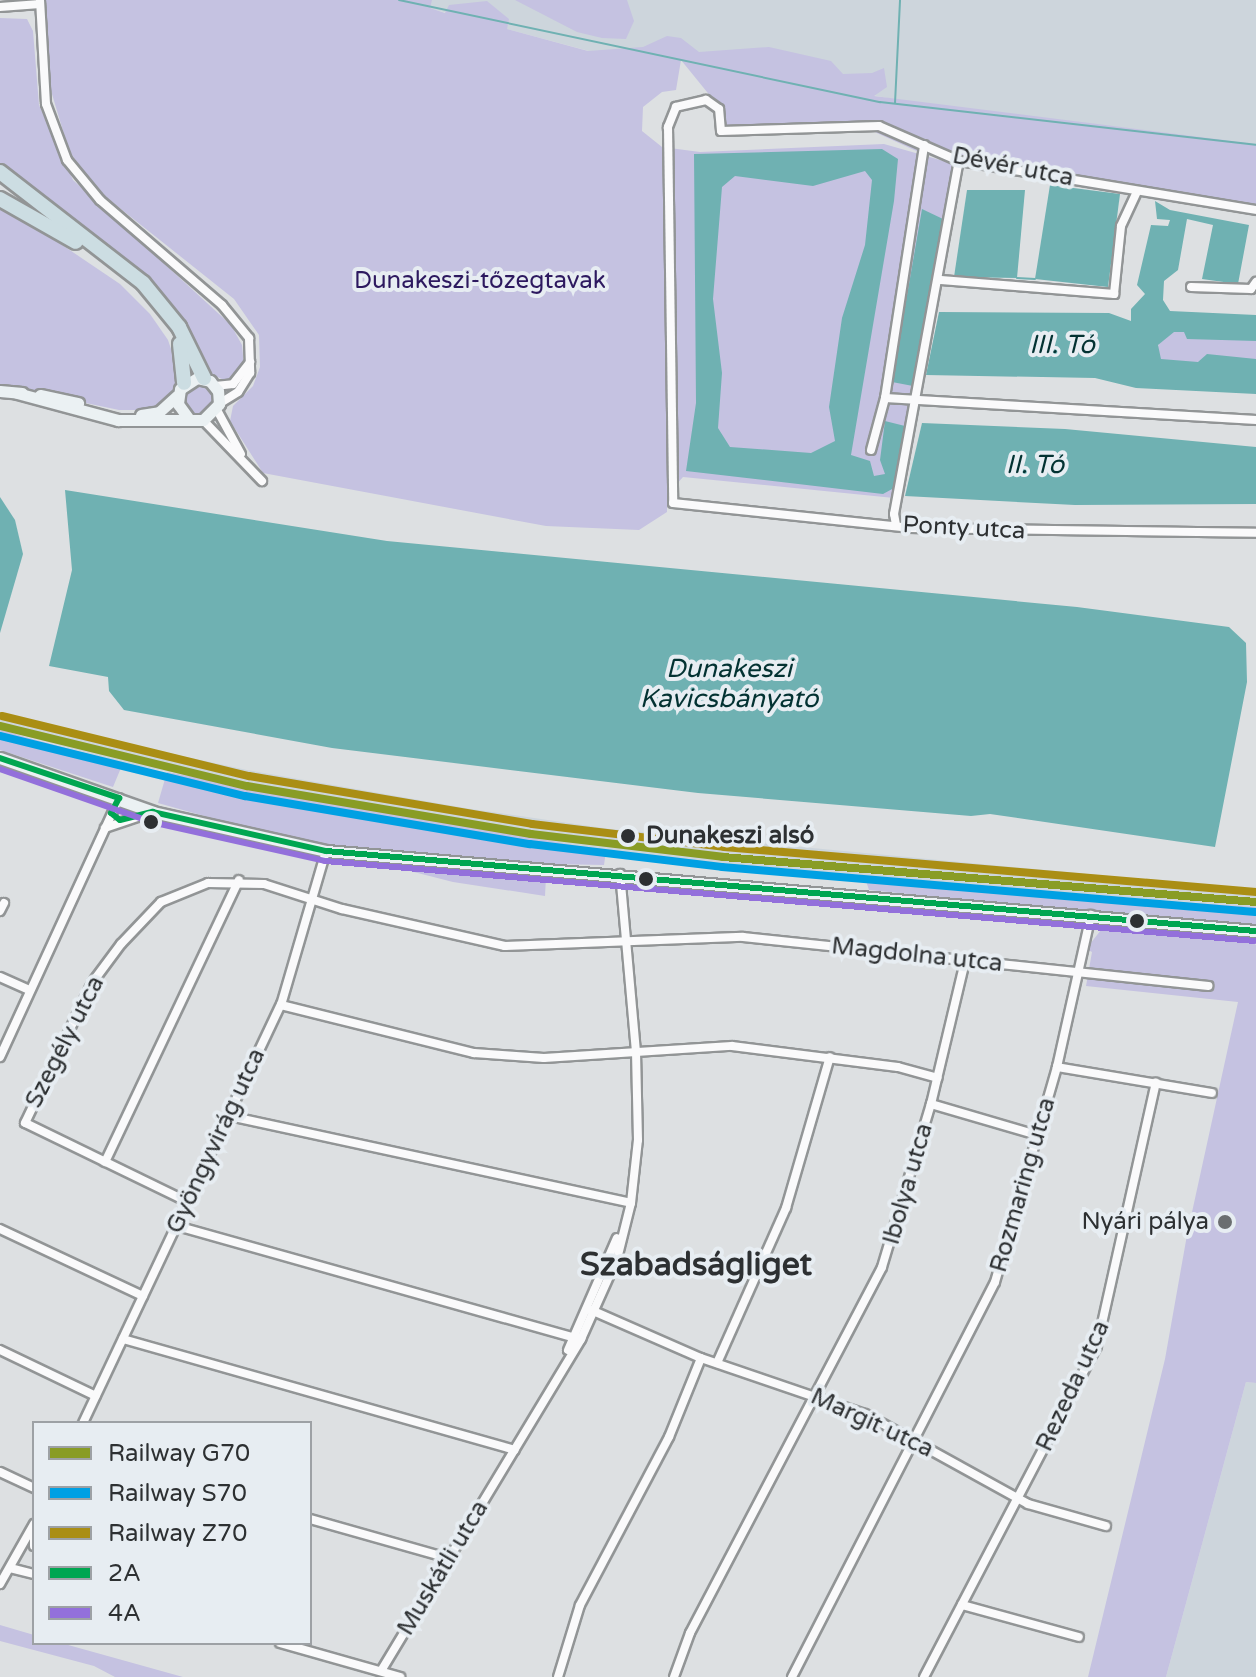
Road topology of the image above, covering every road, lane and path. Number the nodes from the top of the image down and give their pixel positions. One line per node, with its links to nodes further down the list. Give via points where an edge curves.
1 (40, 2): 2 (street); 15 (street, via 46,104 67,160 100,200 244,326)
2 (16, 3): 3 (street)
3 (0, 7)
4 (924, 145): 5 (street, Dévér utca); 20 (street); 29 (street, Dévér utca, via 879,126 721,131 719,109 706,100 676,107 668,127)
5 (959, 161): 8 (street, Dévér utca); 12 (street)
6 (0, 172): 11 (highway)
7 (0, 184): 11 (highway)
8 (1137, 191): 10 (street, Dévér utca); 12 (street, via 1121,226 1114,294)
9 (0, 199): 11 (highway)
10 (1256, 210)
11 (70, 232): 16 (highway, via 143,283); 17 (highway, via 155,303 184,354)
12 (941, 280): 21 (street)
13 (1254, 286): 14 (street)
14 (1191, 287)
15 (251, 362): 16 (street, via 233,384); 22 (street, via 245,383)
16 (209, 382): 17 (street); 22 (street)
17 (181, 389): 19 (street, via 159,412 139,415); 23 (street)
18 (0, 391): 19 (street)
19 (17, 393): 23 (street, via 118,420)
20 (885, 398): 21 (street); 26 (street)
21 (918, 401): 25 (street); 30 (street)
22 (218, 407): 24 (street); 27 (street)
23 (188, 418): 24 (street)
24 (203, 420): 27 (street)
25 (1256, 420)
26 (871, 450)
27 (252, 471): 28 (street)
28 (262, 481)
29 (673, 503): 30 (street, Ponty utca)
30 (896, 525): 31 (street, Ponty utca, via 997,532)
31 (1256, 533)
32 (0, 758): 33 (street)
33 (119, 798): 34 (street); 35 (street)
34 (153, 812): 36 (street); 38 (street)
35 (111, 813): 36 (street); 37 (street)
36 (120, 820): 37 (street)
37 (104, 828): 49 (street)
38 (326, 851): 39 (street, via 482,867); 41 (street, Gyöngyvirág utca)
39 (620, 873): 42 (street); 44 (street, Muskátli utca)
40 (239, 880): 41 (street, Szegély utca); 61 (street); 61 (street, Szegély utca, via 179,892 161,902 121,944 92,983 25,1123)
41 (312, 901): 44 (street, Magdolna utca, via 505,946); 50 (street, Gyöngyvirág utca)
42 (1091, 915): 43 (street); 46 (street, Rozmaring utca)
43 (1256, 931)
44 (625, 941): 45 (street, Magdolna utca, via 743,937); 51 (street, Muskátli utca)
45 (965, 961): 46 (street, Magdolna utca); 55 (street, Ibolya utca)
46 (1080, 973): 48 (street, Magdolna utca); 54 (street, Rozmaring utca)
47 (0, 977): 49 (street)
48 (1208, 986)
49 (29, 990): 52 (street)
50 (281, 1005): 51 (street, via 474,1053 544,1058); 59 (street, Gyöngyvirág utca)
51 (636, 1052): 53 (street, via 732,1046); 63 (street, Muskátli utca)
52 (0, 1057)
53 (830, 1057): 55 (street); 72 (street, via 786,1208)
54 (1057, 1067): 56 (street); 60 (street, Rozmaring utca)
55 (938, 1078): 58 (street, Ibolya utca)
56 (1156, 1083): 57 (street); 80 (street, Rezeda utca, via 1105,1323 1087,1369)
57 (1212, 1093)
58 (931, 1104): 60 (street); 74 (street, Ibolya utca, via 882,1267)
59 (229, 1116): 62 (street, Gyöngyvirág utca); 63 (street)
60 (1037, 1135): 76 (street, Rozmaring utca, via 982,1316)
61 (105, 1162): 62 (street)
62 (188, 1202): 64 (street, Gyöngyvirág utca)
63 (629, 1203): 67 (street, Muskátli utca)
64 (177, 1226): 66 (street, Gyöngyvirág utca); 68 (street)
65 (0, 1229): 66 (street)
66 (143, 1296): 69 (street, Gyöngyvirág utca)
67 (593, 1310): 68 (street, Muskátli utca); 71 (street, Margit utca)
68 (578, 1338): 77 (street, Muskátli utca)
69 (123, 1339): 73 (street, Gyöngyvirág utca); 77 (street)
70 (0, 1350): 73 (street)
71 (701, 1358): 72 (street, Margit utca); 93 (street, via 674,1426 580,1605)
72 (717, 1363): 74 (street, Margit utca)
73 (96, 1396): 75 (street, Gyöngyvirág utca)
74 (816, 1396): 76 (street, Margit utca); 94 (street, Ibolya utca, via 690,1633)
75 (84, 1421)
76 (916, 1441): 80 (street, Margit utca); 95 (street, Rozmaring utca)
77 (512, 1449): 84 (street, Muskátli utca)
78 (0, 1472): 79 (street)
79 (32, 1487)
80 (1018, 1497): 82 (street, Margit utca); 88 (street, Rezeda utca)
81 (312, 1520): 84 (street)
82 (1106, 1526)
83 (32, 1528): 85 (street)
84 (446, 1558): 91 (street, Muskátli utca)
85 (10, 1568): 86 (street); 87 (street)
86 (32, 1574)
87 (0, 1584)
88 (962, 1605): 89 (street); 96 (street, Rezeda utca)
89 (1079, 1637)
90 (287, 1645): 91 (street)
91 (381, 1671): 92 (street)
92 (400, 1677)
93 (558, 1677)
94 (674, 1677)
95 (792, 1677)
96 (924, 1677)

